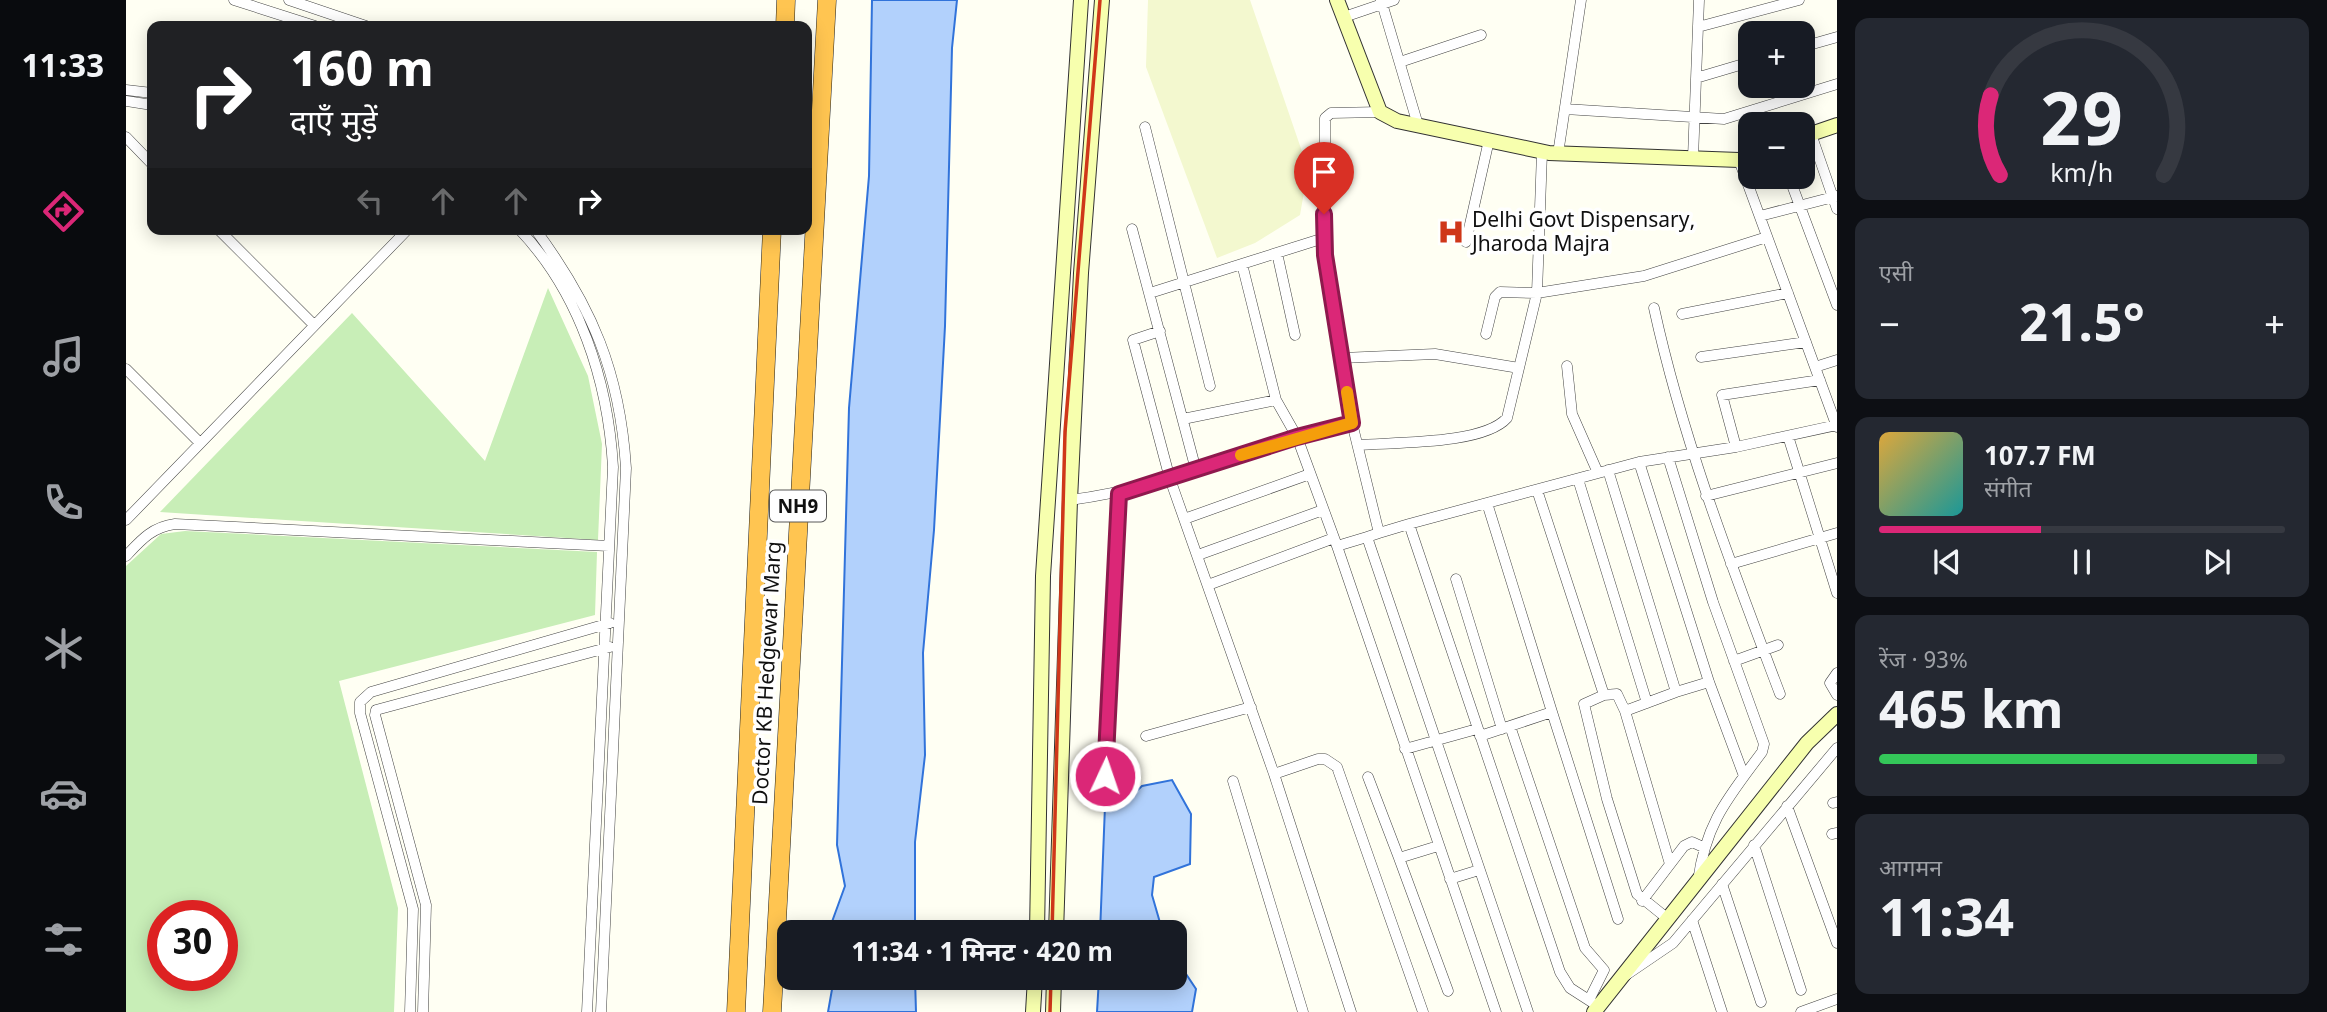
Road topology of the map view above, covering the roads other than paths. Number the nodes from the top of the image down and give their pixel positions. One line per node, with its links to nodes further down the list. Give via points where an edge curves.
1 (234, 0): 15 (street)
2 (289, 0): 13 (street)
3 (786, 0): 18 (highway)
4 (827, 0): 183 (highway, Doctor KB Hedgewar Marg / NH9)
5 (1080, 0): 166 (main road, via 1043,576)
6 (1102, 0): 106 (main road)
7 (1337, 0): 14 (main road)
8 (1394, 0): 12 (street)
9 (1581, 0): 31 (street)
10 (1699, 0): 19 (street)
11 (1799, 0): 19 (street)
12 (1382, 2): 14 (street); 23 (street)
13 (324, 12): 16 (street); 17 (street)
14 (1344, 17): 32 (main road)
15 (301, 21)
16 (320, 21)
17 (351, 21)
18 (785, 21)
19 (1698, 27): 25 (street)
20 (1481, 35): 23 (street)
21 (1837, 37): 22 (street)
22 (1815, 43)
23 (1399, 62): 34 (street)
24 (1738, 66): 25 (street)
25 (1696, 78): 33 (street)
26 (1837, 84): 33 (street, via 1736,116)
27 (126, 90): 28 (street)
28 (147, 92)
29 (126, 101): 30 (street)
30 (147, 104)
31 (1565, 109): 33 (street); 42 (street)
32 (1380, 112): 34 (main road); 59 (street, via 1331,113 1325,118)
33 (1695, 118): 43 (street)
34 (1418, 125): 39 (main road)
35 (1837, 126): 37 (main road)
36 (1145, 127): 63 (street)
37 (1815, 133)
38 (126, 137): 45 (street)
39 (1489, 140): 40 (main road); 60 (street)
40 (1542, 152): 42 (main road); 65 (street)
41 (1815, 152): 48 (street)
42 (1558, 154): 43 (main road)
43 (1693, 158): 44 (main road)
44 (1738, 158)
45 (147, 159)
46 (1753, 189): 51 (street)
47 (1794, 189): 49 (street)
48 (1835, 196): 49 (street); 50 (street)
49 (1800, 205): 51 (street); 67 (street)
50 (1837, 209)
51 (1760, 216): 58 (street)
52 (1132, 229): 64 (street)
53 (224, 235): 70 (street)
54 (402, 235): 70 (street)
55 (524, 235): 117 (street, via 553,274 593,351 611,429)
56 (539, 235): 124 (street, via 588,310 615,387 626,468)
57 (772, 235): 182 (highway, Doctor KB Hedgewar Marg / NH9)
58 (1767, 237): 65 (street, via 1644,276); 66 (street)
59 (1324, 238): 61 (street); 76 (street)
60 (1466, 242)
61 (1277, 253): 62 (street); 73 (street)
62 (1242, 264): 63 (street); 84 (street)
63 (1183, 283): 64 (street); 83 (street)
64 (1150, 293): 71 (street)
65 (1537, 293): 72 (street, via 1497,293); 80 (street)
66 (1788, 293): 69 (street); 74 (street)
67 (1837, 305)
68 (1654, 308): 93 (street)
69 (1682, 314)
70 (314, 325): 90 (street)
71 (1160, 331): 85 (street); 101 (street, via 1133,340)
72 (1486, 334)
73 (1295, 335)
74 (1806, 342): 75 (street); 79 (street)
75 (1701, 357)
76 (1342, 358): 80 (street, via 1435,354); 86 (street)
77 (1837, 360): 79 (street)
78 (1567, 366): 98 (street, via 1572,414)
79 (1815, 367): 82 (street)
80 (1520, 368): 91 (street, via 1507,418 1501,424 1463,439)
81 (126, 369): 90 (street)
82 (1819, 380): 87 (street); 92 (street, via 1723,395)
83 (1210, 386)
84 (1276, 400): 85 (street); 89 (street)
85 (1183, 419): 97 (street)
86 (1352, 423): 89 (street); 91 (street)
87 (1837, 426): 88 (street)
88 (1788, 436): 92 (street); 99 (street)
89 (1297, 437): 97 (street); 100 (street)
90 (200, 443): 110 (street)
91 (1358, 445): 112 (street)
92 (1736, 447): 93 (street)
93 (1692, 453): 94 (street); 105 (street)
94 (1668, 457): 95 (street); 130 (street)
95 (1639, 462): 98 (street); 132 (street)
96 (1837, 463): 99 (street)
97 (1196, 470): 101 (street)
98 (1603, 472): 102 (street); 133 (street)
99 (1798, 472): 105 (street); 115 (street)
100 (1310, 474): 108 (street); 109 (street)
101 (1170, 479): 104 (street); 109 (street)
102 (1578, 479): 103 (street); 137 (street)
103 (1537, 490): 107 (street); 135 (street)
104 (1119, 494): 106 (street); 150 (street)
105 (1706, 496): 120 (street)
106 (1070, 499): 167 (main road)
107 (1486, 503): 111 (street); 140 (street)
108 (1323, 510): 116 (street); 118 (street)
109 (1187, 518): 118 (street)
110 (126, 520)
111 (1409, 524): 112 (street); 143 (street)
112 (1379, 533): 114 (street)
113 (1837, 533): 115 (street)
114 (1367, 537): 116 (street); 145 (street)
115 (1818, 538): 120 (street); 123 (street)
116 (1336, 542): 122 (street); 147 (street)
117 (610, 546): 119 (street, via 175,524 148,533); 125 (street)
118 (1198, 555): 122 (street)
119 (126, 556)
120 (1731, 564): 129 (street)
121 (1456, 579): 142 (street)
122 (1208, 585): 138 (street)
123 (1837, 593)
124 (619, 621): 125 (street); 126 (street)
125 (606, 625): 128 (street); 178 (street, via 371,692 360,702 413,909)
126 (617, 645): 128 (street); 181 (street)
127 (1778, 645): 129 (street)
128 (605, 649): 179 (street, via 376,710 426,905); 180 (street)
129 (1763, 651): 130 (street); 134 (street)
130 (1734, 661): 148 (street, via 1763,742)
131 (1837, 673): 136 (street, via 1829,683)
132 (1709, 682): 133 (street); 148 (street)
133 (1676, 692): 137 (street)
134 (1780, 694)
135 (1604, 695): 139 (street, via 1617,694); 163 (street, via 1585,706 1607,799)
136 (1837, 695)
137 (1647, 703): 139 (street)
138 (1251, 707): 144 (street); 149 (street)
139 (1625, 711): 158 (street)
140 (1552, 712): 142 (street); 164 (street)
141 (1837, 714): 161 (main road, via 1807,743)
142 (1506, 727): 143 (street); 177 (street, via 1592,957 1604,974)
143 (1479, 732): 145 (street); 177 (street, via 1569,986)
144 (1146, 736)
145 (1435, 741): 147 (street); 159 (street)
146 (1837, 748): 153 (street)
147 (1405, 749): 155 (street)
148 (1742, 768): 156 (street)
149 (1274, 774): 187 (street); 188 (street, via 1318,759 1337,767)
150 (1105, 776)
151 (1368, 777): 157 (street)
152 (1233, 781): 186 (street)
153 (1787, 806): 154 (street); 169 (street)
154 (1754, 845): 162 (street); 173 (street)
155 (1438, 846): 157 (street); 160 (street)
156 (1703, 847): 158 (street, via 1688,843); 161 (street)
157 (1399, 858): 174 (street)
158 (1670, 864): 163 (street)
159 (1479, 870): 160 (street); 190 (street)
160 (1450, 879): 189 (street)
161 (1698, 881): 165 (main road)
162 (1722, 884): 168 (street); 175 (street)
163 (1640, 899): 165 (street)
164 (1618, 919)
165 (1668, 919): 170 (main road)
166 (1038, 920)
167 (1056, 920)
168 (1692, 920): 170 (street, via 1661,954); 191 (street)
169 (1837, 943)
170 (1620, 979): 177 (main road)
171 (1034, 990): 184 (main road)
172 (1054, 990): 185 (main road)
173 (1801, 990)
174 (1448, 991)
175 (1761, 1002)
176 (1832, 1005): 192 (street)
177 (1593, 1006)
178 (410, 1012)
179 (423, 1012)
180 (587, 1012)
181 (601, 1012)
182 (736, 1012)
183 (772, 1012)
184 (1033, 1012)
185 (1053, 1012)
186 (1303, 1012)
187 (1351, 1012)
188 (1423, 1012)
189 (1496, 1012)
190 (1528, 1012)
191 (1722, 1012)
192 (1801, 1012)

